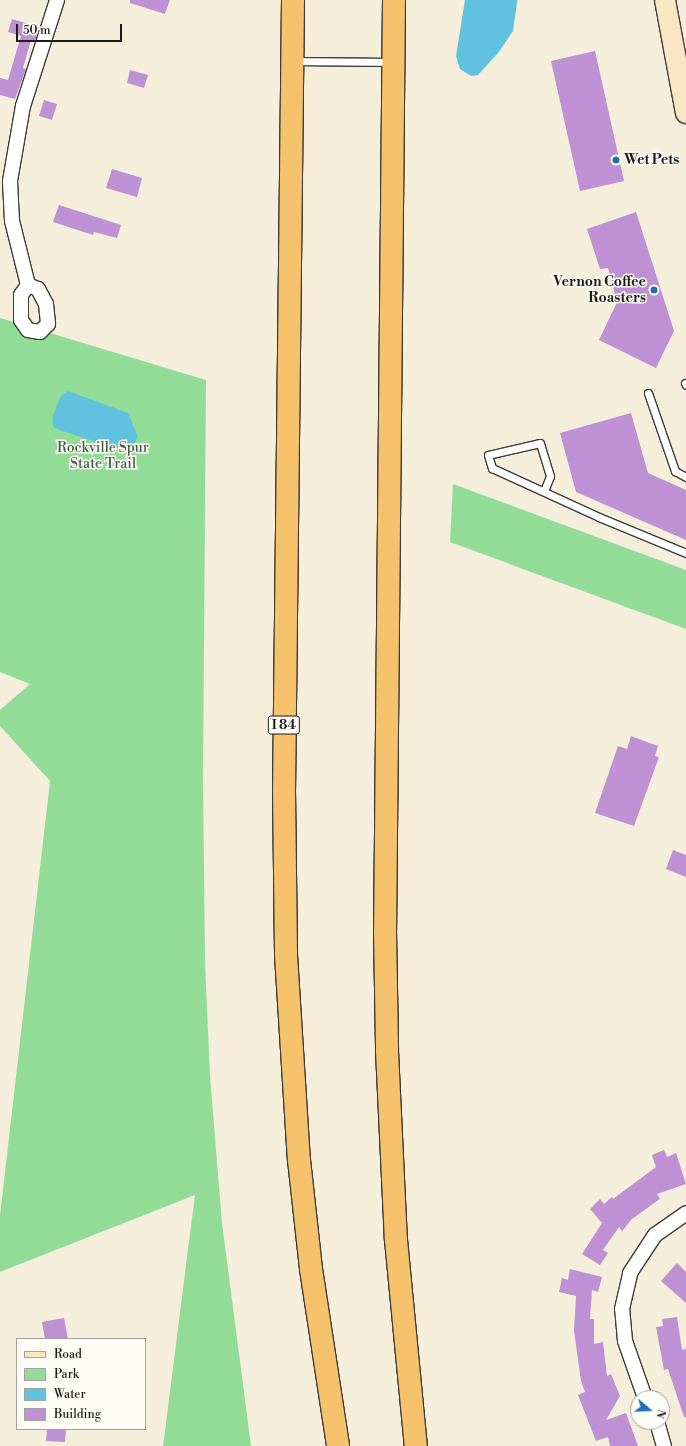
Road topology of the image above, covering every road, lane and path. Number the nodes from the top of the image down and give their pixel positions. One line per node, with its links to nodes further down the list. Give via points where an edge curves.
1 (56, 0): 8 (street, via 23,106 10,181 12,221 24,260)
2 (293, 0): 5 (highway, I 84)
3 (394, 0): 6 (highway)
4 (665, 0): 7 (main road)
5 (292, 61): 6 (lane); 16 (highway, I 84, via 284,790 286,955 300,1167 312,1277)
6 (393, 62): 17 (highway, via 385,931 387,1051 396,1232)
7 (686, 113)
8 (28, 285)
9 (648, 393): 10 (lane, via 675,471)
10 (686, 477)
11 (544, 491): 11 (lane, via 492,468 488,455 540,443 550,476); 12 (lane)
12 (686, 552)
13 (686, 1212): 14 (street, via 655,1235 630,1273 622,1309 625,1341)
14 (643, 1390)
15 (659, 1430): 18 (street)
16 (338, 1446)
17 (416, 1446)
18 (664, 1446)

